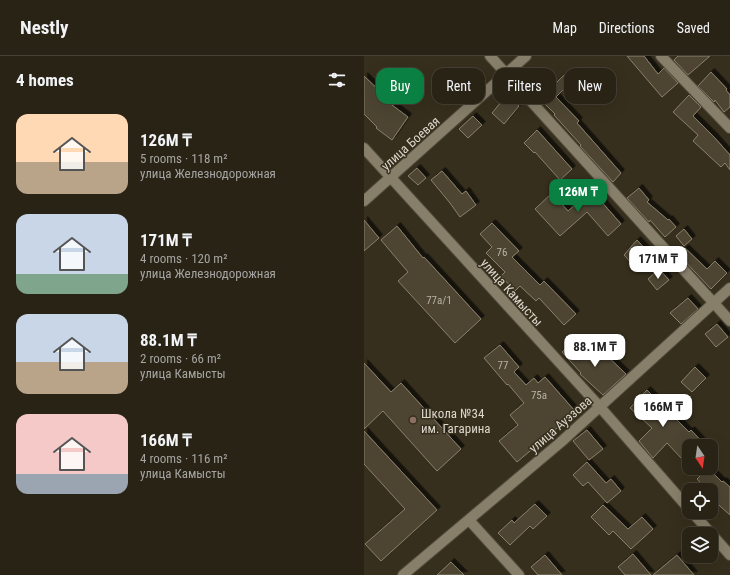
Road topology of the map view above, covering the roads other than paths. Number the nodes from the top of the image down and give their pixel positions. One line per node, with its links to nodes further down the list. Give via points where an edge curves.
1 (490, 56): 4 (street)
2 (526, 56): 5 (street, улица Боевая)
3 (662, 56): 8 (street)
4 (501, 68)
5 (513, 68)
6 (493, 87): 10 (street, улица Боевая)
7 (534, 104): 13 (street)
8 (730, 128)
9 (364, 148): 10 (street, улица Камысты)
10 (391, 178): 11 (street, улица Боевая); 15 (street, улица Камысты)
11 (364, 201)
12 (730, 288): 13 (street, улица Ауэзова)
13 (714, 302): 14 (street); 15 (street, улица Ауэзова)
14 (730, 321)
15 (600, 407): 16 (street, улица Камысты); 18 (street, улица Ауэзова)
16 (682, 500)
17 (698, 519): 19 (street)
18 (469, 520): 20 (street, улица Ауэзова); 21 (street)
19 (730, 555)
20 (403, 575)
21 (519, 575)

